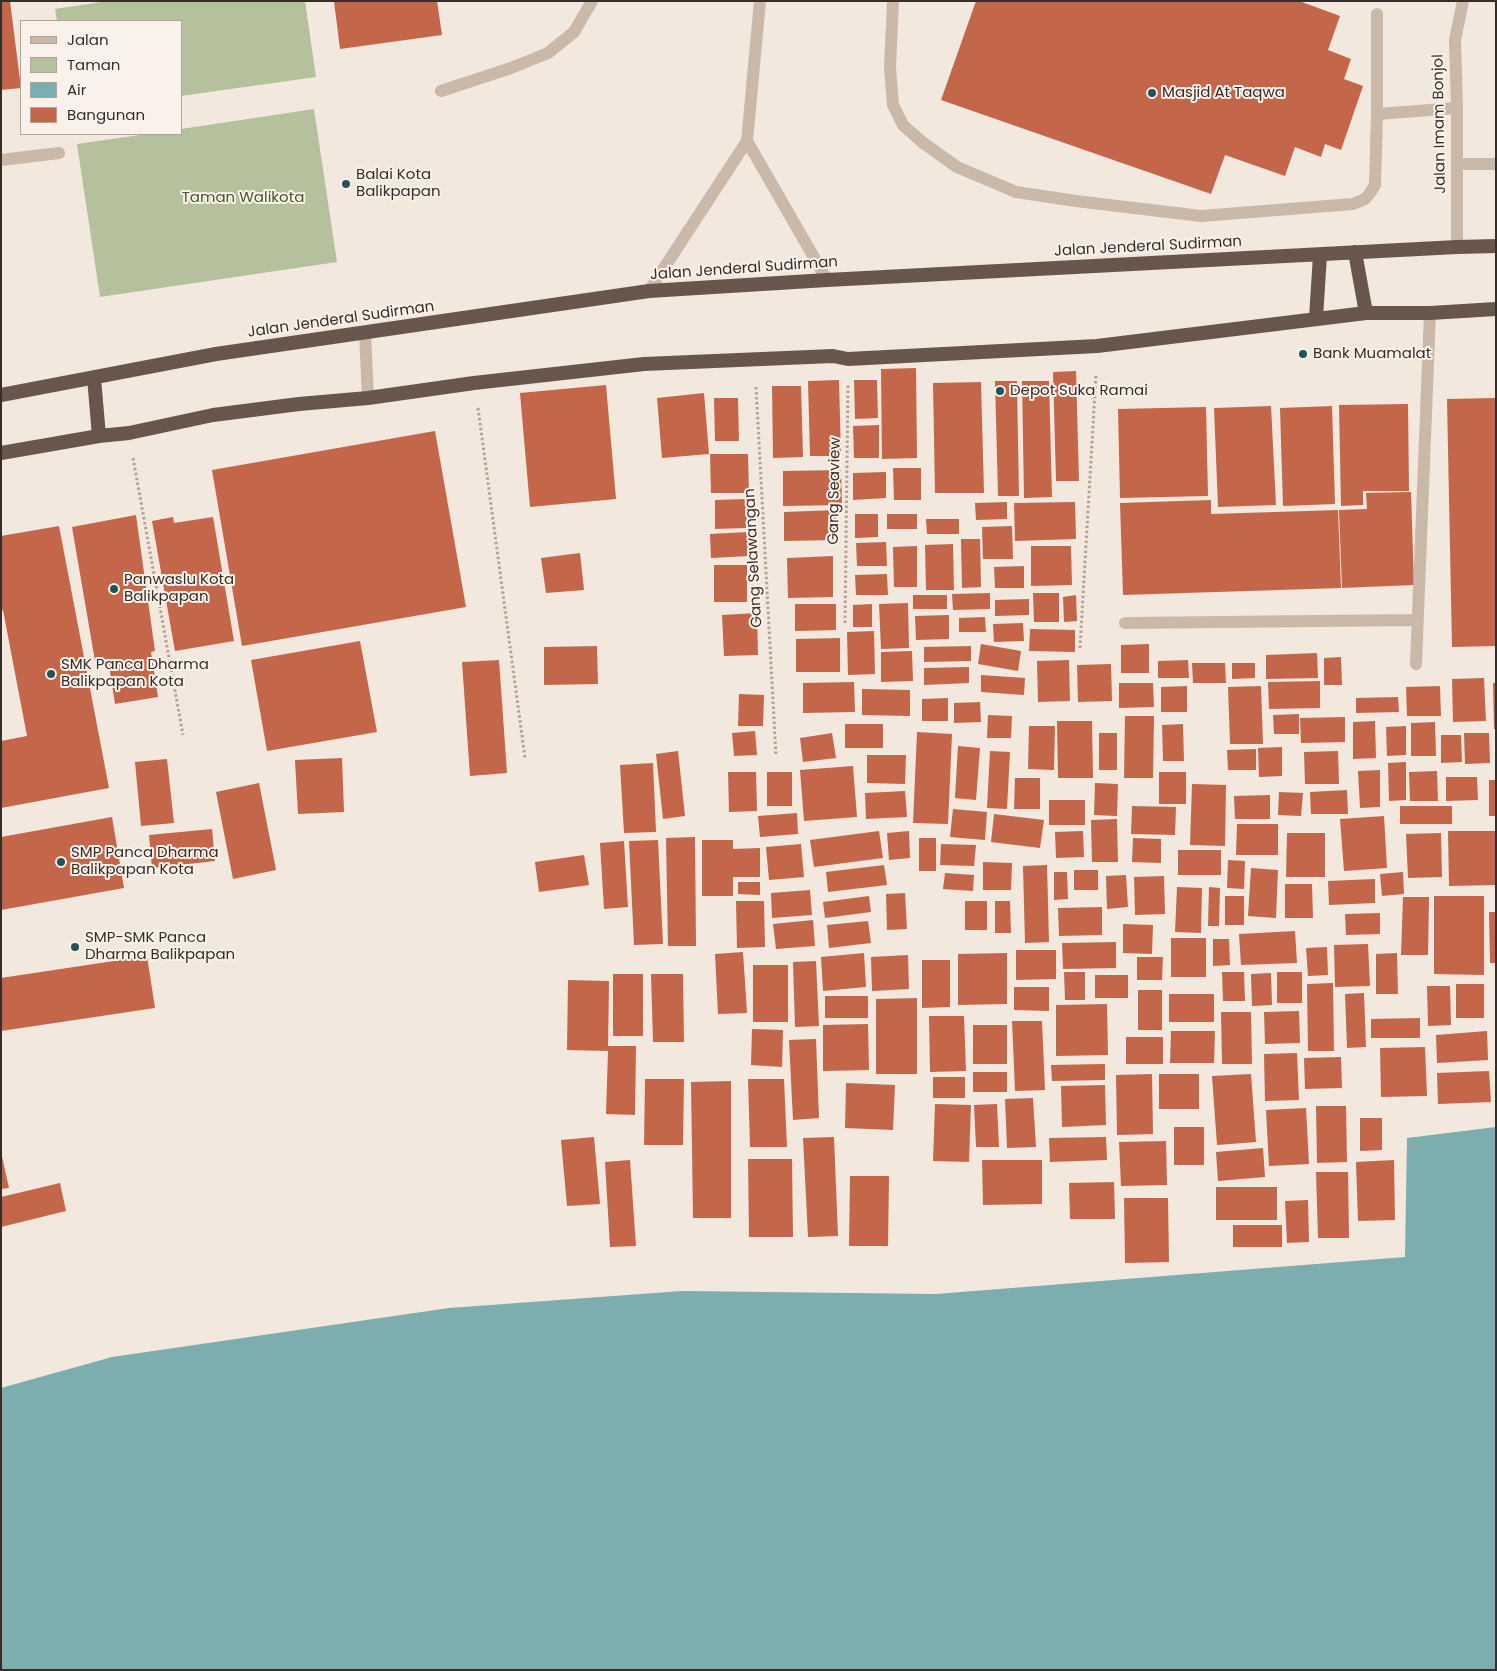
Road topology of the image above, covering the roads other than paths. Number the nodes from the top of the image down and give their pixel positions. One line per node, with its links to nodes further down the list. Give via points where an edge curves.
1 (592, 1): 6 (street, via 574,32 548,53)
2 (760, 1): 9 (street)
3 (893, 1): 8 (street, via 891,87 893,105 903,125 957,167 1016,192 1201,216 1352,204 1365,199 1375,185)
4 (1463, 1): 7 (street, Jalan Imam Bonjol, via 1454,40)
5 (1377, 14): 8 (street)
6 (441, 91)
7 (1457, 108): 8 (street); 12 (street, Jalan Imam Bonjol)
8 (1377, 114)
9 (747, 141): 18 (street); 19 (street)
10 (59, 153): 11 (street)
11 (1, 160)
12 (1457, 164): 13 (street); 15 (street, Jalan Imam Bonjol)
13 (1496, 164)
14 (1496, 246): 15 (highway, Jalan Jenderal Sudirman)
15 (1457, 247): 16 (highway, Jalan Jenderal Sudirman)
16 (1355, 252): 17 (highway, Jalan Jenderal Sudirman); 21 (highway)
17 (1320, 255): 18 (highway, Jalan Jenderal Sudirman); 23 (highway)
18 (827, 280): 19 (highway, Jalan Jenderal Sudirman)
19 (649, 291): 24 (highway, Jalan Jenderal Sudirman)
20 (1496, 310): 22 (highway)
21 (1366, 314): 22 (highway); 23 (highway)
22 (1430, 314): 30 (street)
23 (1316, 318): 27 (highway, via 1097,346 848,359 832,356 644,364)
24 (364, 333): 25 (highway, Jalan Jenderal Sudirman, via 216,354); 27 (street)
25 (94, 378): 26 (highway, Jalan Jenderal Sudirman); 28 (highway)
26 (1, 395)
27 (368, 398): 28 (highway, via 213,415 129,433)
28 (98, 436): 29 (highway)
29 (1, 453)
30 (1416, 620): 31 (street); 32 (street)
31 (1124, 623)
32 (1416, 664)

